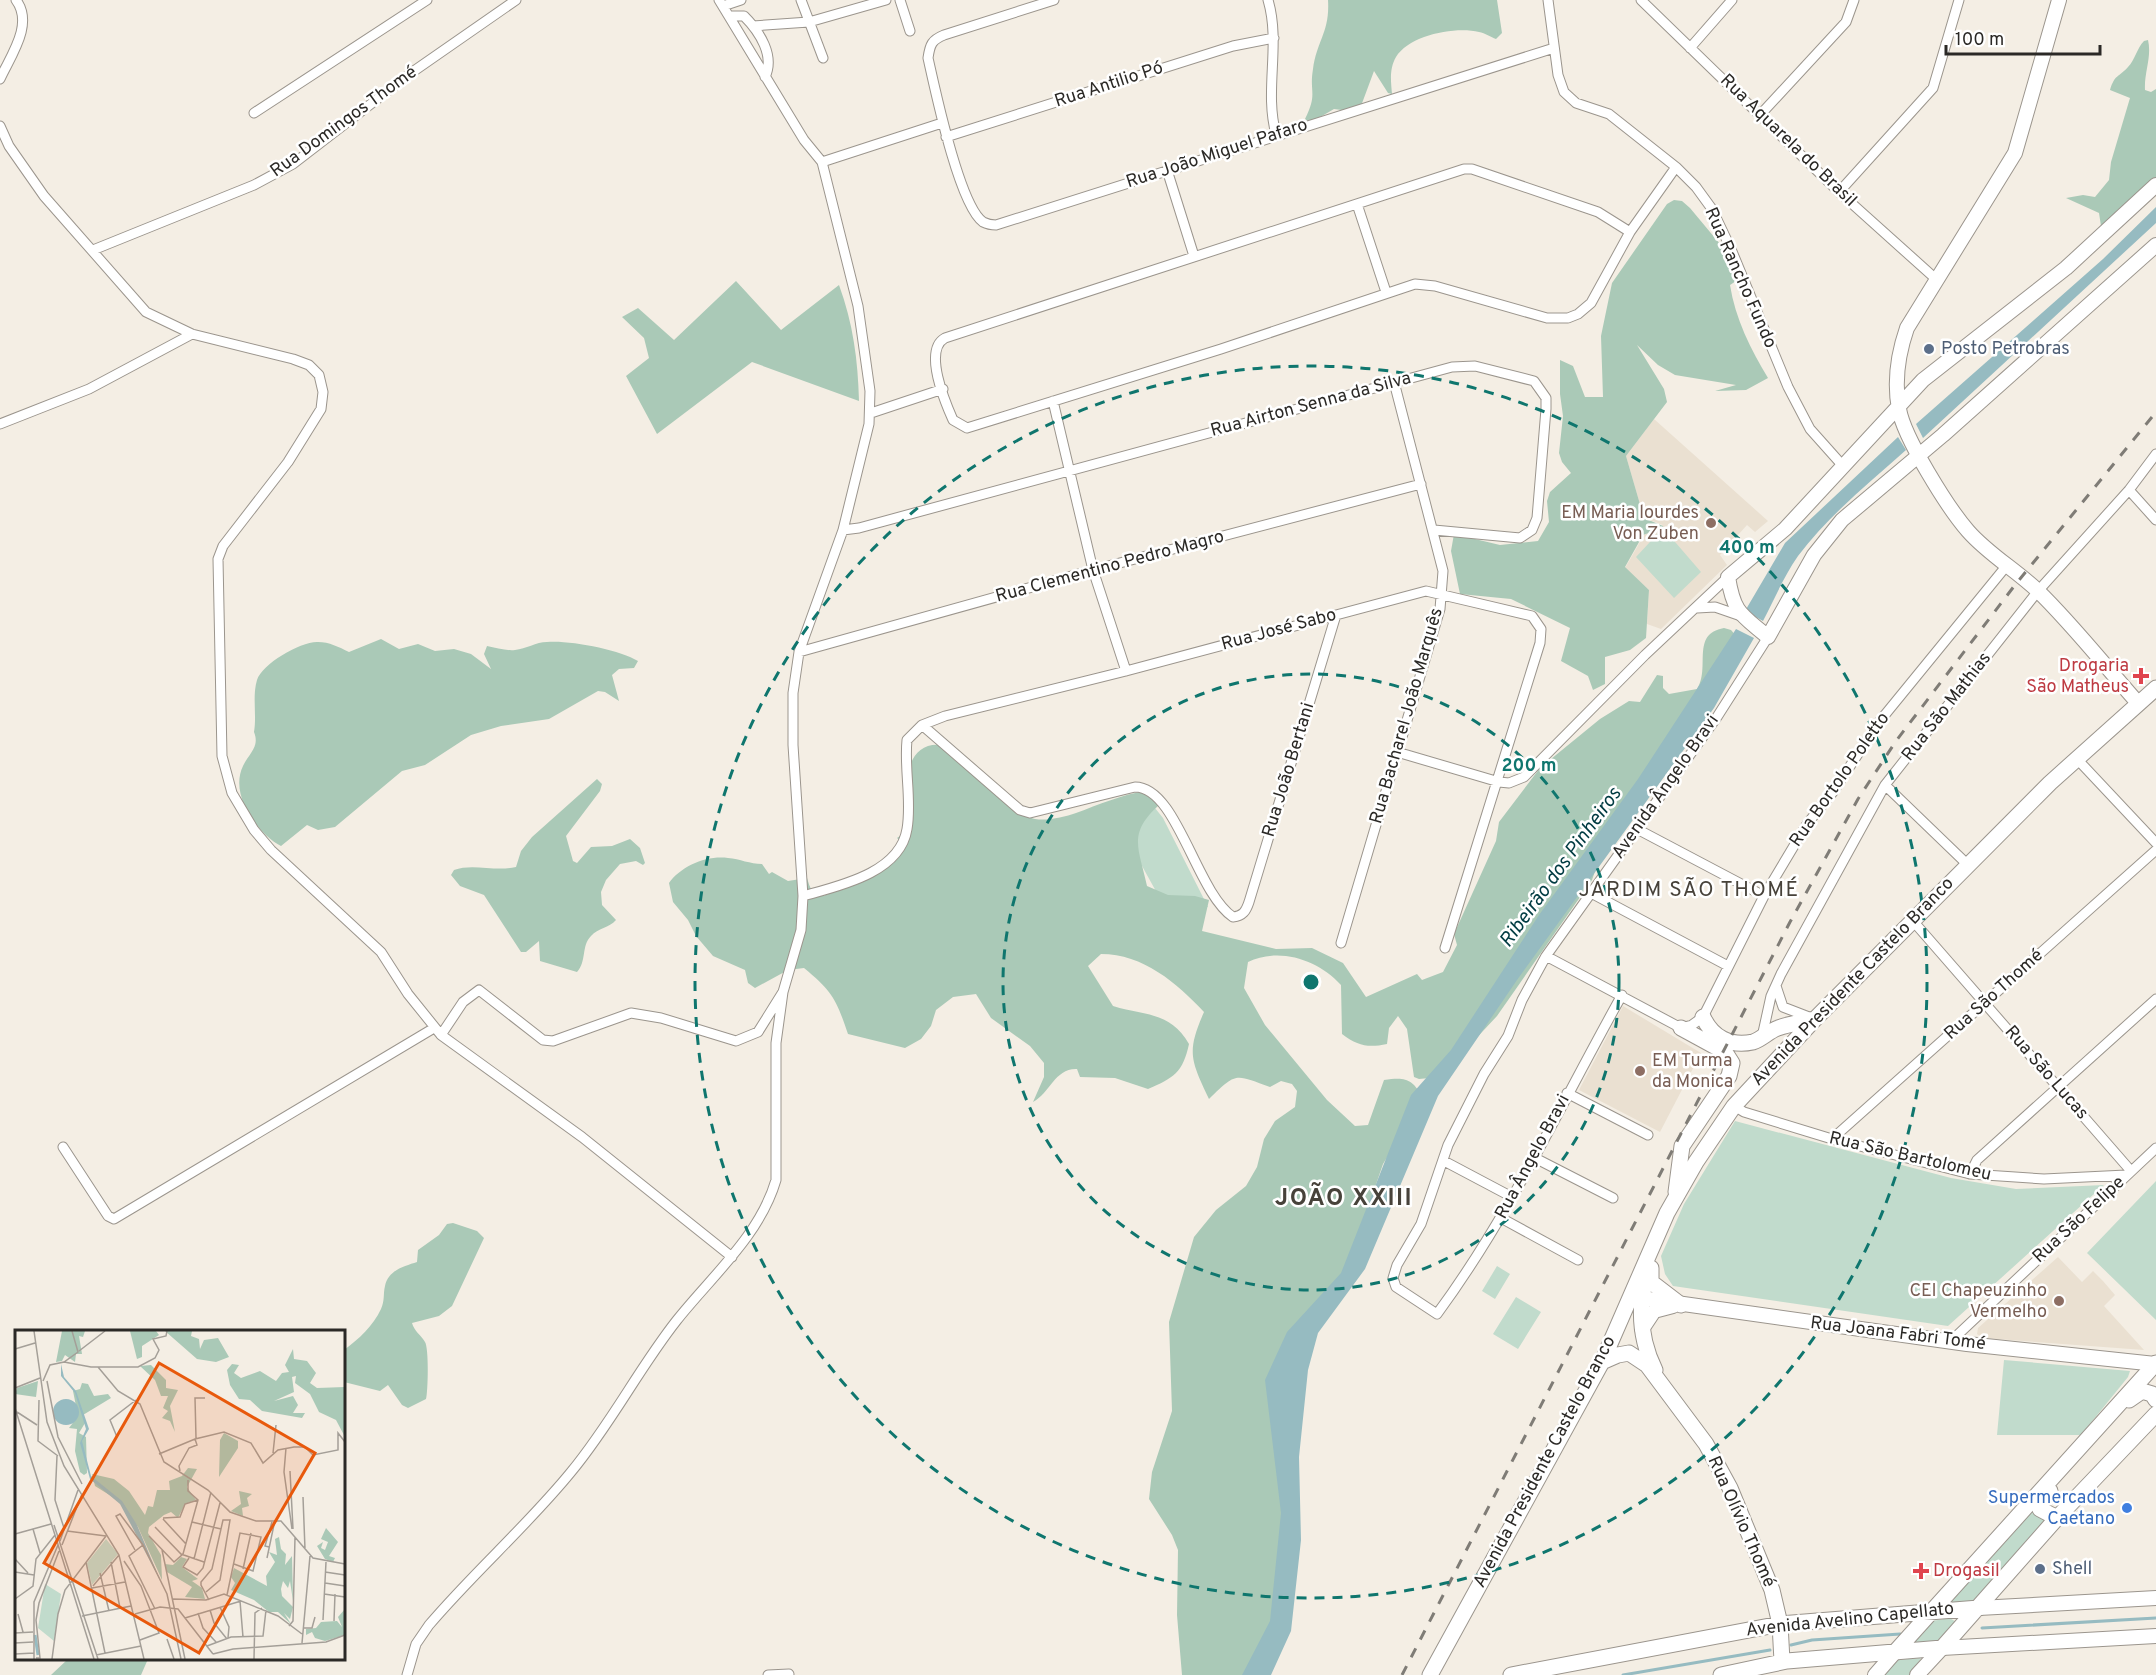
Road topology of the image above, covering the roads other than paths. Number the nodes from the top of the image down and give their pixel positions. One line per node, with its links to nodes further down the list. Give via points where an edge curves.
1 (16, 0): 26 (street, via 24,24)
2 (427, 0): 27 (street)
3 (516, 0): 41 (street, Rua Domingos Thomé, via 411,73 292,164 255,185)
4 (741, 0): 16 (street)
5 (801, 0): 18 (street)
6 (886, 0): 18 (street)
7 (900, 0): 20 (street)
8 (1054, 0): 29 (street, Rua João Miguel Pafaro, via 934,39 928,58)
9 (1268, 0): 21 (street)
10 (1548, 0): 22 (street, Rua Rancho Fundo)
11 (1641, 0): 23 (street, Rua Aquarela do Brasil)
12 (1732, 0): 23 (street)
13 (1854, 0): 28 (street, via 1846,22)
14 (1959, 0): 37 (street, via 1933,88)
15 (2059, 0): 43 (street, via 2014,153)
16 (721, 3): 17 (street)
17 (729, 16): 19 (street, via 744,16); 25 (street)
18 (809, 22): 19 (street); 24 (street)
19 (753, 26): 25 (street, via 770,59)
20 (910, 31)
21 (1274, 38): 31 (street); 32 (street, Rua Antilio Pó, via 1233,46)
22 (1554, 48): 31 (street, Rua João Miguel Pafaro); 34 (street, Rua Rancho Fundo, via 1564,92 1576,103 1609,114)
23 (1690, 48): 28 (street, Rua Aquarela do Brasil)
24 (823, 58)
25 (765, 77): 33 (street)
26 (0, 79)
27 (254, 113)
28 (1760, 115): 37 (street, Rua Aquarela do Brasil)
29 (942, 123): 32 (street, Rua João Miguel Pafaro); 33 (street)
30 (0, 126): 41 (street, via 9,146 44,196)
31 (1276, 134): 35 (street, Rua João Miguel Pafaro)
32 (946, 137): 35 (street, Rua João Miguel Pafaro, via 975,213 989,225)
33 (822, 162): 50 (street, via 858,306)
34 (1676, 167): 39 (street); 54 (street, Rua Rancho Fundo, via 1712,209 1788,387 1810,429)
35 (1167, 170): 42 (street)
36 (2156, 185): 49 (street, via 2066,268 1923,380)
37 (1839, 192): 43 (street, Rua Aquarela do Brasil)
38 (1357, 204): 39 (street, via 1455,171 1472,169 1598,212); 42 (street); 44 (street)
39 (1630, 232): 44 (street, via 1591,303 1568,318 1547,318 1435,286 1415,284)
40 (2156, 245): 52 (street, Avenida Ângelo Bravi)
41 (93, 250): 45 (street, via 146,312)
42 (1194, 256): 47 (street, via 940,340 934,354)
43 (1937, 280): 49 (street, via 1907,328 1900,349 1896,381)
44 (1386, 292): 48 (street)
45 (192, 334): 51 (street, via 89,389); 98 (street, via 309,365 319,375 323,392 321,409 223,546 218,559 225,775 260,837 381,952)
46 (1394, 382): 55 (street, Rua Airton Senna da Silva); 56 (street, Rua Bacharel João Marquês); 60 (street, Rua Airton Senna da Silva, via 1452,367 1475,366 1534,381 1546,398 1537,518 1532,530 1520,538)
47 (943, 389): 48 (street, via 953,420 968,428); 50 (street)
48 (1053, 401): 55 (street)
49 (1899, 409): 52 (street); 54 (street)
50 (871, 413): 59 (street)
51 (0, 424)
52 (1917, 450): 61 (street, via 1969,532); 69 (street, Avenida Ângelo Bravi, via 1827,537)
53 (2156, 454): 57 (street, Rua São Mathias)
54 (1843, 466): 63 (street, via 1785,529)
55 (1069, 471): 59 (street, Rua Airton Senna da Silva); 62 (street)
56 (1422, 484): 60 (street, Rua Bacharel João Marquês); 62 (street, Rua Clementino Pedro Magro)
57 (2128, 490): 58 (street); 64 (street, Rua São Mathias)
58 (2156, 520)
59 (843, 530): 70 (street)
60 (1434, 530): 65 (street, Rua Bacharel João Marquês, via 1443,570)
61 (2008, 564): 64 (street); 85 (street, Rua Bortolo Poletto, via 1879,722 1807,824)
62 (1093, 570): 70 (street, Rua Clementino Pedro Magro); 71 (street)
63 (1728, 576): 66 (street); 68 (street, via 1731,597)
64 (2038, 591): 73 (street); 78 (street, Rua São Mathias)
65 (1442, 592): 67 (street, Rua José Sabo, via 1410,594); 75 (street, Rua Bacharel João Marquês); 77 (street, Rua José Sabo, via 1532,615 1541,629)
66 (1697, 608): 68 (street, via 1715,607); 77 (street, via 1645,655 1531,772 1509,783)
67 (1336, 615): 71 (street, Rua José Sabo); 74 (street, Rua João Bertani, via 1247,909 1233,917 1216,903 1165,804 1150,790 1135,787 1030,813 1020,810)
68 (1741, 616): 69 (street)
69 (1763, 633): 79 (street, Avenida Ângelo Bravi, via 1717,717)
70 (799, 652): 84 (street, via 793,693 793,745)
71 (1126, 671): 74 (street, Rua José Sabo)
72 (2156, 688): 73 (main road, Avenida Presidente Castelo Branco)
73 (2138, 703): 76 (main road, Avenida Presidente Castelo Branco)
74 (922, 725): 84 (street, via 907,740 908,828 899,851 846,884)
75 (1397, 752): 77 (street); 87 (street, Rua Bacharel João Marquês)
76 (2077, 759): 80 (street); 82 (main road, Avenida Presidente Castelo Branco)
77 (1499, 782): 88 (street, Rua José Sabo)
78 (1885, 785): 82 (street); 91 (street, Rua São Mathias)
79 (1637, 829): 83 (street, Avenida Ângelo Bravi); 85 (street)
80 (2156, 843)
81 (2156, 850): 95 (street, Rua São Thomé)
82 (1968, 865): 86 (main road, Avenida Presidente Castelo Branco)
83 (1591, 893): 89 (street, Avenida Ângelo Bravi); 90 (street)
84 (803, 896): 92 (street, via 801,930)
85 (1764, 896): 90 (street, Rua Bortolo Poletto)
86 (1913, 921): 95 (street, Rua São Lucas); 97 (main road, Avenida Presidente Castelo Branco)
87 (1341, 943)
88 (1445, 948)
89 (1546, 956): 93 (street); 110 (street, Avenida Ângelo Bravi, via 1448,1146)
90 (1728, 966): 96 (street, Rua Bortolo Poletto)
91 (1776, 986): 97 (street, via 1784,1007); 101 (street, Rua São Mathias)
92 (783, 992): 100 (street, via 758,1032 736,1041 662,1018 631,1014 554,1041 543,1040 479,990 463,1002); 118 (street, via 776,1043 776,1180 771,1197)
93 (1622, 995): 99 (street); 103 (street, Rua Ângelo Bravi)
94 (2156, 999): 102 (street)
95 (1986, 1003): 102 (street, Rua São Lucas); 106 (street, Rua São Thomé)
96 (1703, 1017): 99 (street); 101 (main road, via 1711,1032 1723,1040 1752,1042)
97 (1815, 1019): 101 (main road, via 1776,1028); 104 (main road, Avenida Presidente Castelo Branco)
98 (434, 1028): 100 (street); 107 (street, via 114,1219 108,1216)
99 (1682, 1028): 115 (main road, via 1725,1052 1732,1063 1729,1076 1683,1146)
100 (441, 1035): 118 (street, via 582,1137)
101 (1762, 1037)
102 (2058, 1087): 111 (street, via 1977,1160); 112 (street, Rua São Lucas)
103 (1567, 1093): 105 (street); 109 (street, Rua Ângelo Bravi)
104 (1734, 1106): 106 (street, Rua São Bartolomeu); 115 (main road, Avenida Presidente Castelo Branco)
105 (1648, 1135)
106 (1832, 1139): 111 (street, Rua São Bartolomeu)
107 (63, 1147)
108 (2156, 1148): 112 (street, Rua São Felipe)
109 (1533, 1157): 113 (street, Rua Ângelo Bravi); 114 (street)
110 (1444, 1161): 113 (street); 123 (street, Avenida Ângelo Bravi, via 1421,1224 1393,1278 1396,1287)
111 (1970, 1173): 112 (street, Rua São Bartolomeu, via 2044,1179)
112 (2128, 1173): 125 (street, Rua São Felipe)
113 (1512, 1197): 116 (street, Rua Ângelo Bravi)
114 (1613, 1198)
115 (1675, 1199): 117 (main road, Avenida Presidente Castelo Branco)
116 (1501, 1218): 119 (street); 123 (street, Rua Ângelo Bravi)
117 (1650, 1256): 120 (main road, Avenida Presidente Castelo Branco); 121 (main road); 122 (main road, via 1651,1282)
118 (732, 1257): 144 (street, via 703,1286 653,1351 572,1471 429,1624 416,1644)
119 (1578, 1260)
120 (1636, 1280): 121 (main road); 126 (main road, Avenida Presidente Castelo Branco)
121 (1641, 1298): 122 (street, Rua Joana Fabri Tomé); 124 (main road)
122 (1681, 1305): 124 (street, via 1654,1311); 125 (street, Rua Joana Fabri Tomé)
123 (1437, 1314)
124 (1642, 1329): 128 (main road)
125 (1950, 1341): 127 (street, Rua Joana Fabri Tomé)
126 (1602, 1362): 128 (main road, via 1629,1353 1647,1365); 146 (main road, Avenida Presidente Castelo Branco)
127 (2156, 1364): 130 (main road)
128 (1661, 1382): 137 (main road, Rua Olívio Thomé, via 1706,1444 1730,1488 1772,1590)
129 (2156, 1400): 130 (main road, via 2142,1391)
130 (2121, 1405): 132 (main road)
131 (2156, 1414): 133 (main road)
132 (2063, 1468): 133 (main road, via 2040,1504 2043,1512); 136 (main road)
133 (2058, 1518): 135 (main road)
134 (2156, 1598): 135 (street, Avenida Avelino Capellato)
135 (1979, 1608): 136 (main road, Avenida Avelino Capellato); 139 (main road)
136 (1929, 1612): 137 (main road, Avenida Avelino Capellato); 140 (main road)
137 (1780, 1624): 141 (main road, Rua Olívio Thomé); 147 (main road, Avenida Avelino Capellato)
138 (2156, 1636): 139 (street)
139 (1942, 1648): 140 (main road); 150 (street)
140 (1896, 1651): 141 (main road); 149 (street)
141 (1779, 1668): 142 (main road)
142 (1759, 1671): 148 (main road)
143 (789, 1674): 145 (street)
144 (407, 1675)
145 (768, 1675)
146 (1430, 1675)
147 (1511, 1675)
148 (1721, 1675)
149 (1875, 1675)
150 (1917, 1675)

